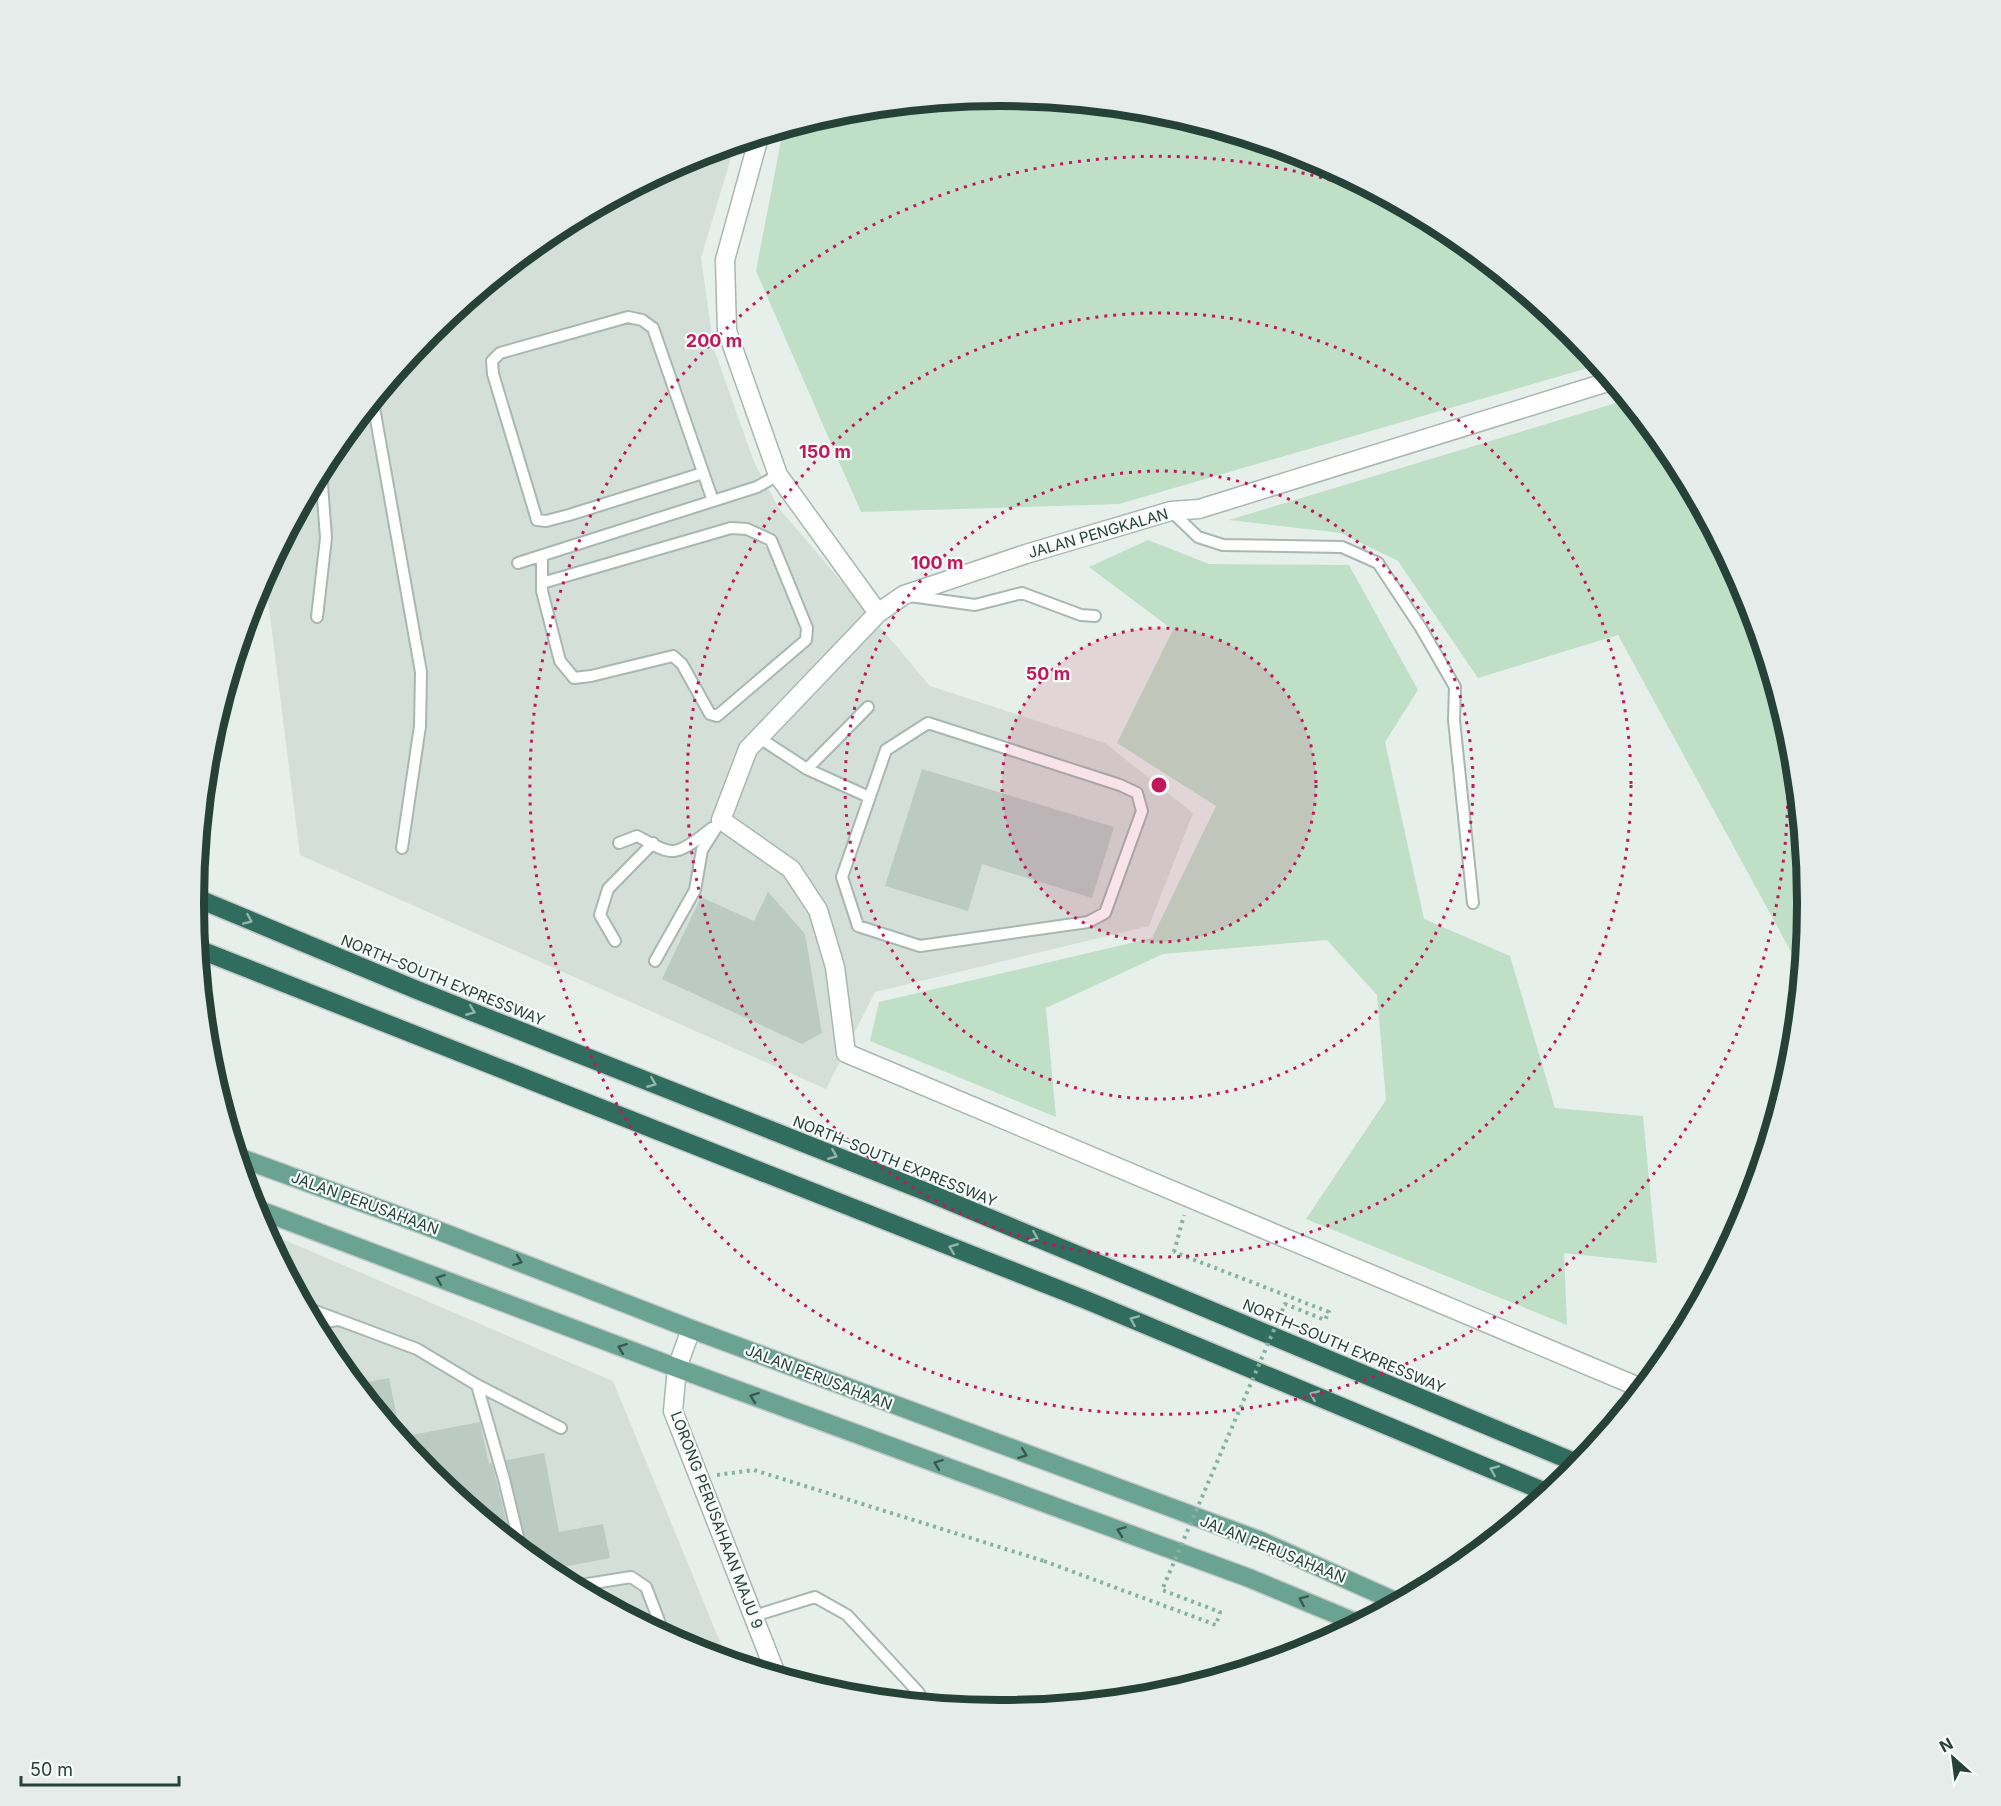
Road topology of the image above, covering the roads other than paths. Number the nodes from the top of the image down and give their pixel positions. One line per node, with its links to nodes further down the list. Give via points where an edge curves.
1 (757, 145): 5 (street, via 725,260 727,331)
2 (1603, 383): 8 (street, JALAN PENGKALAN, via 1199,509)
3 (375, 411): 23 (lane, via 421,672 420,726)
4 (703, 473): 4 (lane, via 653,328 642,320 628,317 500,352 492,362 537,520 569,515); 7 (lane)
5 (778, 474): 7 (lane, via 758,487); 13 (street)
6 (322, 486): 15 (lane, via 326,538)
7 (713, 501): 9 (lane)
8 (1171, 511): 12 (street, JALAN PENGKALAN); 25 (lane, via 1198,537 1223,544 1342,547 1378,563 1455,687 1454,720)
9 (542, 556): 10 (lane); 11 (lane)
10 (518, 563)
11 (542, 583): 11 (lane, via 560,661 574,678 673,656 682,664 710,714 717,716 806,640 807,628 771,540 747,529 731,528)
12 (904, 595): 13 (street, JALAN PENGKALAN); 14 (lane, via 975,605 1022,593 1081,615)
13 (878, 613): 17 (street, JALAN PENGKALAN)
14 (1095, 616)
15 (317, 617)
16 (868, 707): 18 (lane)
17 (759, 737): 18 (lane); 20 (street, JALAN PENGKALAN, via 748,749)
18 (807, 769): 19 (lane)
19 (870, 797): 19 (lane, via 886,750 928,723 1120,785 1137,793 1142,811 1104,913 1088,922 920,946 858,926 842,877)
20 (721, 820): 22 (lane, via 694,842 675,851); 28 (lane, via 702,850 695,890); 37 (street, via 791,869 818,910 835,967 846,1053)
21 (619, 843): 22 (lane, via 637,836)
22 (653, 843): 26 (lane, via 608,889 600,915)
23 (402, 848)
24 (204, 901): 39 (highway, NORTH–SOUTH EXPRESSWAY, one-way to 39, via 927,1192)
25 (1473, 903)
26 (615, 941)
27 (206, 952): 40 (highway, one-way to 27, via 1086,1300)
28 (655, 962)
29 (246, 1160): 34 (main road, JALAN PERUSAHAAN, one-way to 34)
30 (267, 1213): 35 (main road, one-way to 30)
31 (318, 1313): 32 (lane)
32 (337, 1320): 33 (lane); 36 (lane, via 417,1349)
33 (324, 1322)
34 (691, 1329): 35 (street, LORONG PERUSAHAAN MAJU 9); 43 (main road, JALAN PERUSAHAAN, one-way to 43, via 1261,1542)
35 (677, 1368): 44 (street, LORONG PERUSAHAAN MAJU 9, via 673,1411); 45 (main road, one-way to 35, via 1249,1578)
36 (477, 1385): 38 (lane); 41 (lane, via 504,1479)
37 (1634, 1385)
38 (561, 1428)
39 (1569, 1460)
40 (1540, 1489)
41 (514, 1533)
42 (588, 1584): 46 (lane, via 631,1577 646,1587)
43 (1389, 1598)
44 (754, 1616): 47 (street, LORONG PERUSAHAAN MAJU 9); 48 (lane, via 815,1597 847,1615)
45 (1348, 1619)
46 (660, 1622)
47 (773, 1666)
48 (919, 1693)

